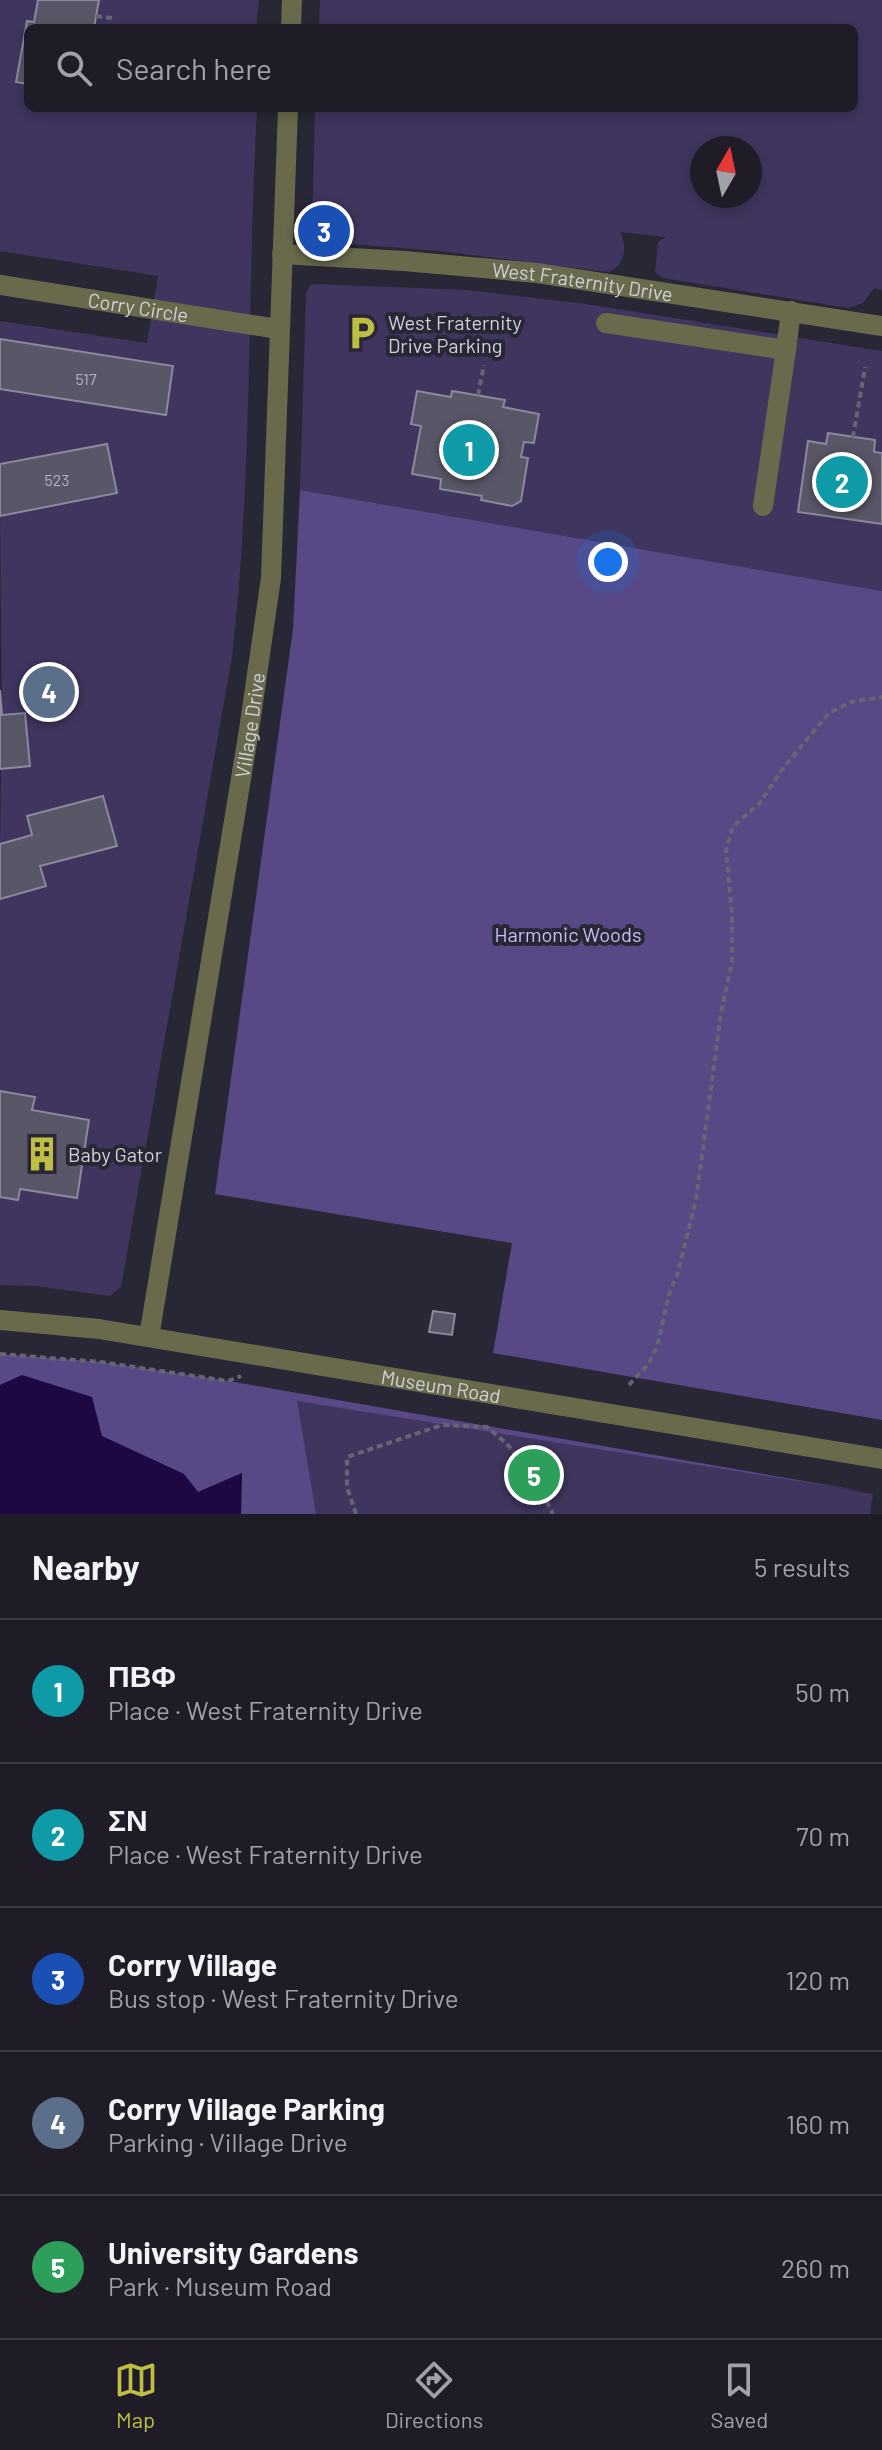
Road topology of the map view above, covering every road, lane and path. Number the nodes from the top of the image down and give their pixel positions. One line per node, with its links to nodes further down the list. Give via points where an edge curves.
1 (292, 0): 4 (street)
2 (96, 16): 3 (path)
3 (112, 18)
4 (291, 24)
5 (288, 112): 6 (street, Village Drive)
6 (282, 254): 8 (street, West Fraternity Drive, via 537,273); 11 (street, Village Drive)
7 (0, 285): 11 (street, Corry Circle)
8 (791, 311): 10 (street, West Fraternity Drive); 12 (street)
9 (606, 323): 12 (street)
10 (882, 326)
11 (278, 329): 20 (street, Village Drive, via 271,578)
12 (786, 350): 17 (street)
13 (484, 365): 15 (path)
14 (865, 367): 16 (path)
15 (478, 395)
16 (853, 437)
17 (763, 506)
18 (882, 697): 23 (path, via 851,702 829,713 759,804 733,826 726,850 732,962 696,1200 658,1340 650,1362)
19 (0, 1320): 20 (street, Museum Road)
20 (149, 1337): 24 (street, Museum Road)
21 (0, 1354): 22 (path)
22 (228, 1381)
23 (629, 1385)
24 (882, 1459)
25 (356, 1514): 26 (path, via 347,1487 347,1457 442,1425 487,1427 537,1482)
26 (553, 1514)

